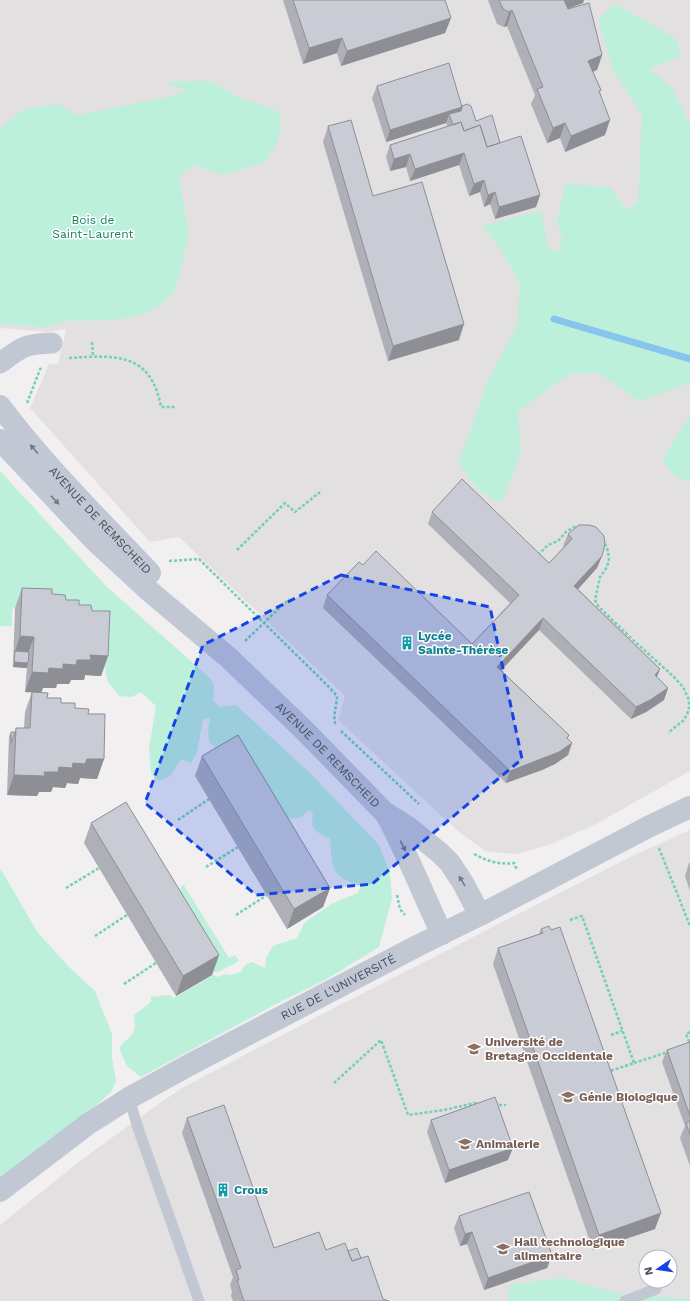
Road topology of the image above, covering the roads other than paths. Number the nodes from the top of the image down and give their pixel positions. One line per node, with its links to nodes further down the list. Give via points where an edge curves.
1 (58, 350): 2 (street, via 24,346)
2 (0, 363)
3 (0, 406): 5 (street, AVENUE DE REMSCHEID, one-way to 3, via 161,585 44,460)
4 (0, 440): 5 (street, AVENUE DE REMSCHEID, one-way to 5, via 95,540)
5 (200, 634): 7 (street, AVENUE DE REMSCHEID, via 305,730)
6 (690, 807): 8 (street, RUE DE L'UNIVERSITÉ)
7 (384, 812): 8 (street, AVENUE DE REMSCHEID, one-way to 7, via 450,863 408,826); 9 (street, AVENUE DE REMSCHEID, one-way to 9)
8 (480, 915): 9 (street, RUE DE L'UNIVERSITÉ)
9 (442, 934): 10 (street, RUE DE L'UNIVERSITÉ)
10 (129, 1098): 11 (street, RUE DE L'UNIVERSITÉ, via 88,1124); 13 (lane)
11 (0, 1191)
12 (656, 1289): 14 (lane)
13 (199, 1301)
14 (625, 1301)

